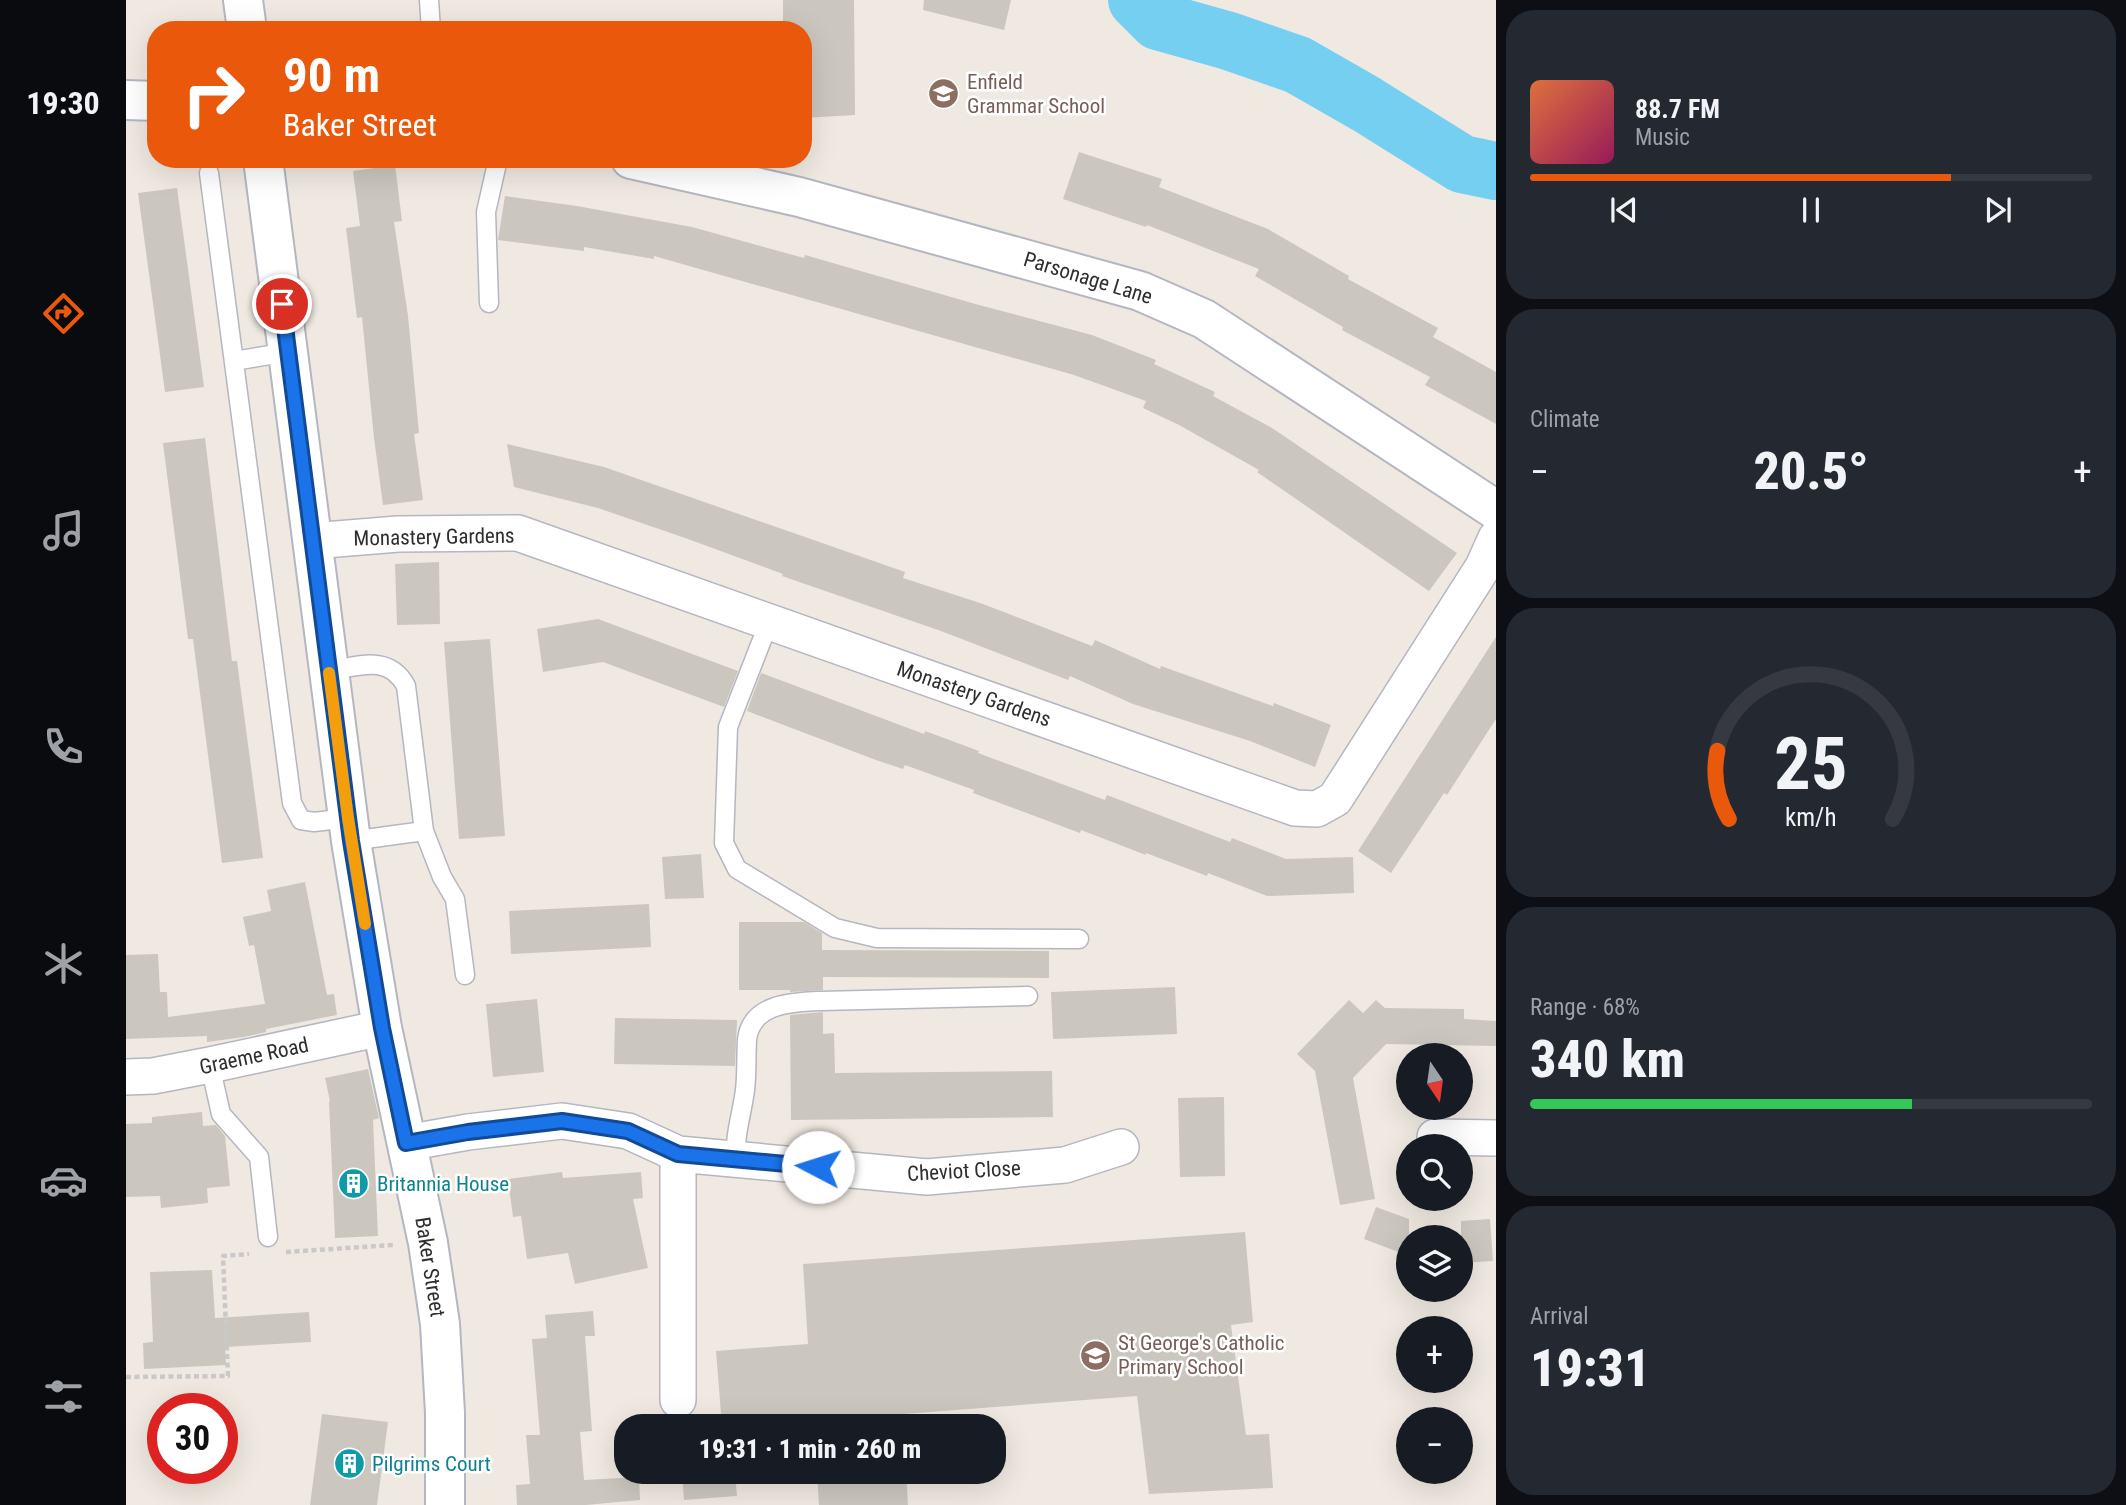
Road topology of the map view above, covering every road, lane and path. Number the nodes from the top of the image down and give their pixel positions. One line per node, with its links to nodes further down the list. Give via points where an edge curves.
1 (243, 0): 3 (street)
2 (429, 0): 4 (lane)
3 (246, 21)
4 (430, 21)
5 (126, 100): 6 (street)
6 (147, 101)
7 (264, 168): 12 (street, Baker Street)
8 (496, 168): 11 (lane, via 486,212)
9 (671, 168): 14 (street, Parsonage Lane, via 799,197 1140,291 1204,319)
10 (209, 173): 13 (lane)
11 (489, 303)
12 (288, 352): 13 (lane); 15 (street, Baker Street)
13 (234, 360): 19 (lane, via 292,803 301,820)
14 (1496, 510)
15 (312, 541): 17 (street, Monastery Gardens, via 398,534 518,533); 18 (street, Baker Street)
16 (1489, 553): 17 (street, Monastery Gardens, via 1335,799 1317,809 1296,808)
17 (769, 622): 21 (lane, via 728,727 724,843 737,869 835,928 877,937)
18 (329, 671): 19 (street, Baker Street); 20 (lane, via 372,664 391,667 400,674 407,686)
19 (349, 830): 20 (lane); 24 (street, Baker Street)
20 (424, 831): 22 (lane, via 455,899)
21 (1079, 939)
22 (465, 975)
23 (1028, 996): 32 (lane, via 821,1001 772,1007 757,1017 747,1037 747,1075 734,1141)
24 (382, 1028): 25 (street, Graeme Road); 29 (street, Baker Street)
25 (210, 1065): 26 (street, Graeme Road); 34 (lane, via 221,1114 259,1157)
26 (126, 1077)
27 (1473, 1138): 28 (street)
28 (1496, 1138)
29 (406, 1143): 31 (street, Cheviot Close, via 562,1121 628,1131); 33 (street, Baker Street)
30 (1121, 1147): 32 (street, Cheviot Close, via 1065,1165 927,1177)
31 (678, 1154): 32 (street, Cheviot Close); 37 (street)
32 (736, 1160)
33 (428, 1243): 34 (path); 38 (street, Baker Street, via 445,1413)
34 (272, 1245)
35 (250, 1254): 36 (path, via 223,1256 228,1376)
36 (126, 1377)
37 (678, 1400)
38 (445, 1505)

